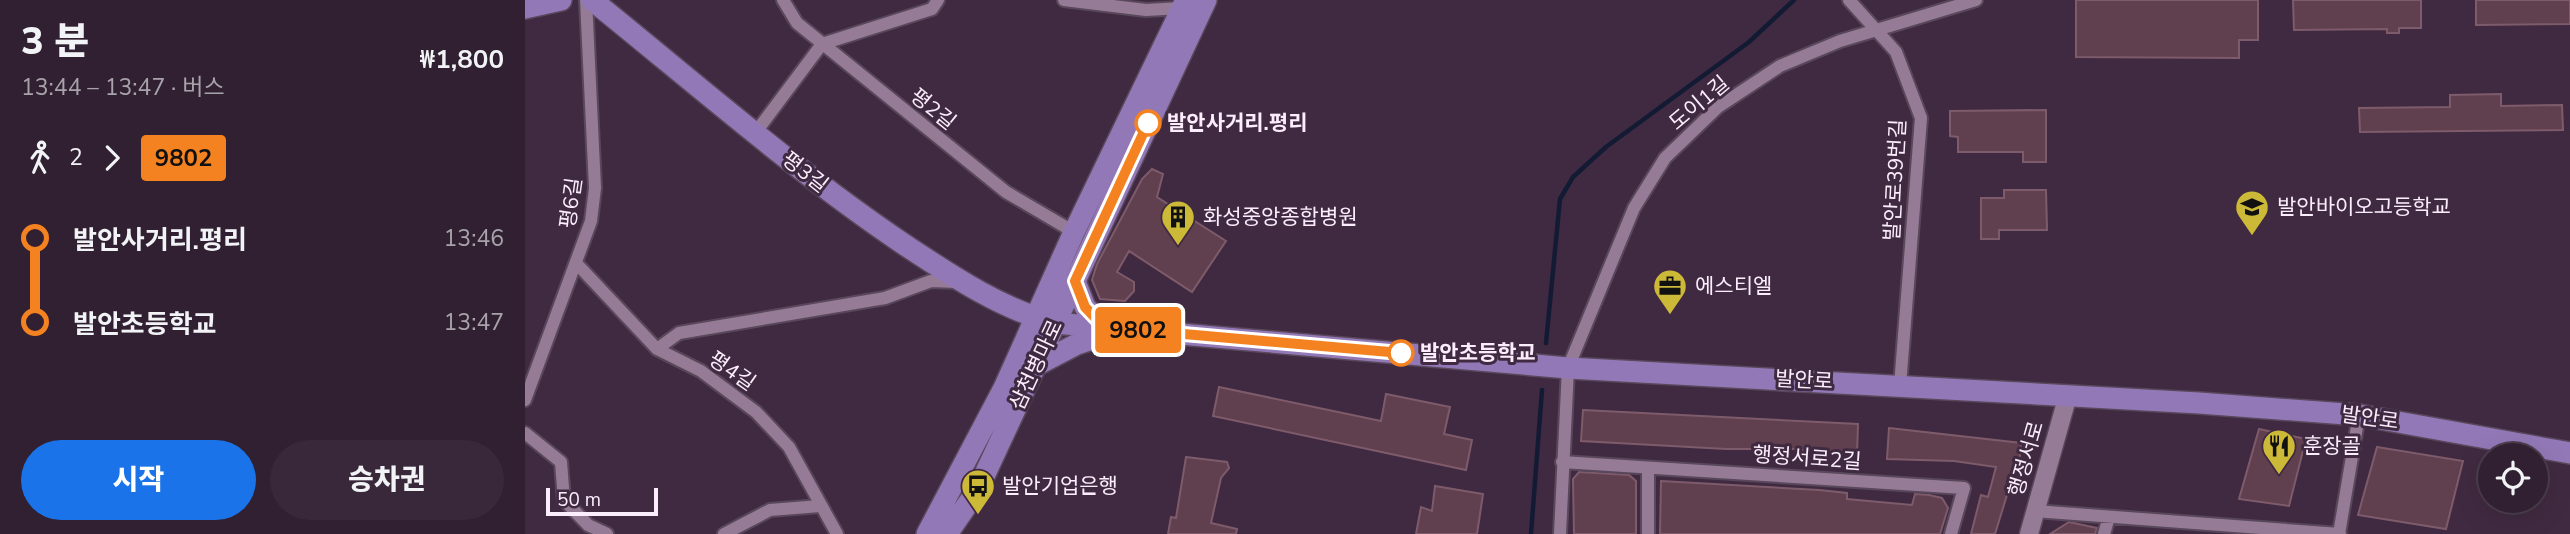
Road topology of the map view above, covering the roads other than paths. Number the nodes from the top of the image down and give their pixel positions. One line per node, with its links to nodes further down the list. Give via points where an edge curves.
1 (561, 0): 12 (main road)
2 (586, 0): 17 (street, 평6길, via 595,188 591,221)
3 (592, 0): 15 (main road, 평3길)
4 (783, 0): 14 (street, 평2길, via 797,23)
5 (939, 0): 14 (street, via 932,9)
6 (1064, 0): 10 (street)
7 (1206, 0): 18 (main road, 삼천병마로)
8 (1849, 0): 13 (street, 발안로39번길)
9 (1976, 0): 13 (street, 도이1길)
10 (1110, 3): 11 (street, via 1146,10)
11 (1184, 4): 16 (main road, 삼천병마로)
12 (525, 8)
13 (1878, 32): 24 (street, 도이1길, via 1840,41 1780,66 1718,107 1665,158 1634,208); 25 (street, 발안로39번길, via 1896,52 1921,118)
14 (822, 44): 15 (street); 16 (street, 평2길, via 1006,192)
15 (756, 132): 19 (main road, 평3길, via 860,214)
16 (1074, 232): 20 (main road, 삼천병마로)
17 (577, 264): 22 (street, 평4길); 27 (street, 평6길)
18 (1075, 281): 20 (main road, 삼천병마로); 21 (main road, via 1085,307)
19 (961, 282): 20 (main road, 평3길); 22 (street, via 931,281 885,298 679,333)
20 (1046, 321): 21 (main road, 발안로); 23 (main road, 삼천병마로); 41 (main road, 삼천병마로)
21 (1113, 328): 23 (main road); 24 (main road, 발안로)
22 (657, 349): 33 (street, 평4길, via 701,371 756,412 789,447)
23 (1035, 366): 42 (main road, 삼천병마로, via 978,489)
24 (1568, 368): 25 (main road, 발안로); 31 (street)
25 (1900, 386): 26 (main road, 발안로)
26 (2068, 395): 28 (main road, 발안로); 34 (street, 행정서로)
27 (525, 400)
28 (2359, 415): 30 (main road, 발안로); 48 (street)
29 (525, 433): 38 (street, via 561,462 564,500 588,525)
30 (2570, 453)
31 (1562, 462): 32 (street, 행정서로2길); 43 (street)
32 (1648, 468): 44 (street); 45 (street, 행정서로2길, via 1963,488)
33 (820, 506): 39 (street, via 770,510); 40 (street, 평4길)
34 (2035, 511): 35 (street); 46 (street, 행정서로)
35 (2109, 517): 36 (street); 47 (street)
36 (2179, 528): 37 (street)
37 (2258, 531): 48 (street)
38 (607, 534)
39 (724, 534)
40 (837, 534)
41 (927, 534)
42 (947, 534)
43 (1560, 534)
44 (1648, 534)
45 (1951, 534)
46 (2029, 534)
47 (2104, 534)
48 (2339, 534)

